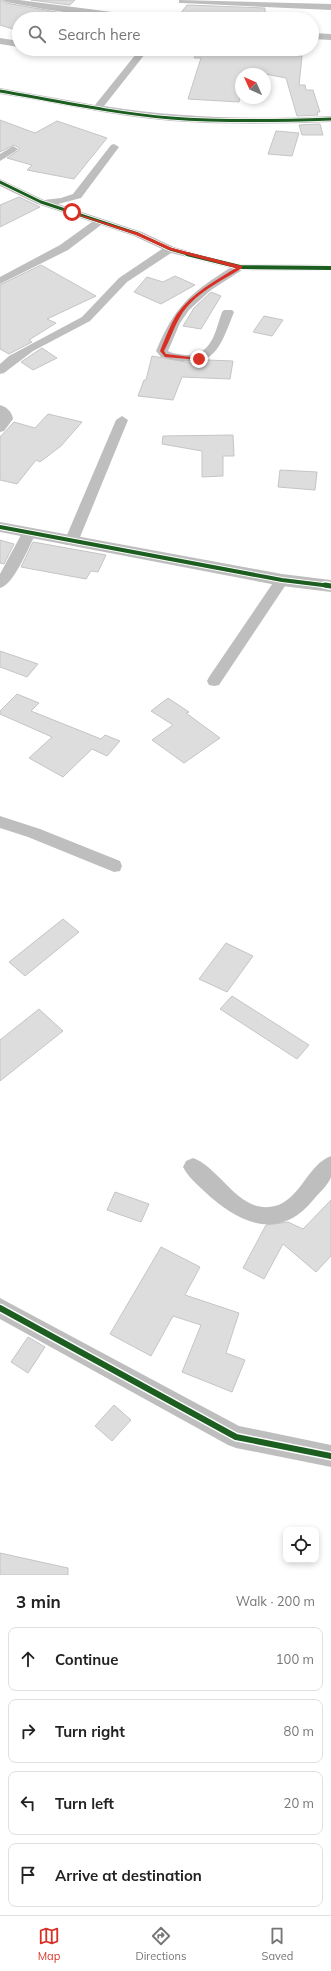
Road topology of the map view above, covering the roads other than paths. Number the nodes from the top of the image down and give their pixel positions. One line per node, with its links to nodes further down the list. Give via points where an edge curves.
1 (6, 0): 4 (street)
2 (182, 0): 3 (street)
3 (331, 7)
4 (86, 12)
5 (319, 36): 6 (street)
6 (331, 37)
7 (0, 41): 8 (street)
8 (12, 43)
9 (139, 56): 11 (street)
10 (0, 91): 11 (street)
11 (98, 107): 12 (street, via 184,118 277,121)
12 (331, 119)
13 (114, 147): 17 (street)
14 (13, 149): 15 (street)
15 (0, 158)
16 (0, 182): 18 (street)
17 (77, 196): 18 (street, via 62,201); 19 (street)
18 (41, 202): 19 (street)
19 (72, 212): 20 (street)
20 (99, 222): 21 (street, via 138,234); 24 (street, via 73,242)
21 (170, 249): 22 (street); 26 (street, via 123,280 86,320 30,349)
22 (240, 267): 23 (street); 25 (street, via 191,301 178,315 162,351 172,357 199,359 207,356 213,351)
23 (331, 268)
24 (0, 281)
25 (228, 312)
26 (0, 370)
27 (0, 409): 29 (street, via 7,419)
28 (122, 420): 32 (street)
29 (0, 428)
30 (0, 527): 31 (street)
31 (29, 533): 32 (street); 34 (street)
32 (71, 542): 33 (street)
33 (282, 580): 35 (street); 36 (street)
34 (0, 584)
35 (331, 586)
36 (214, 681)
37 (0, 822): 38 (street)
38 (114, 866)
39 (331, 1165): 40 (street, via 324,1170 299,1202 281,1214 255,1216 234,1204)
40 (193, 1167)
41 (0, 1308): 42 (street, via 236,1437)
42 (331, 1456)

